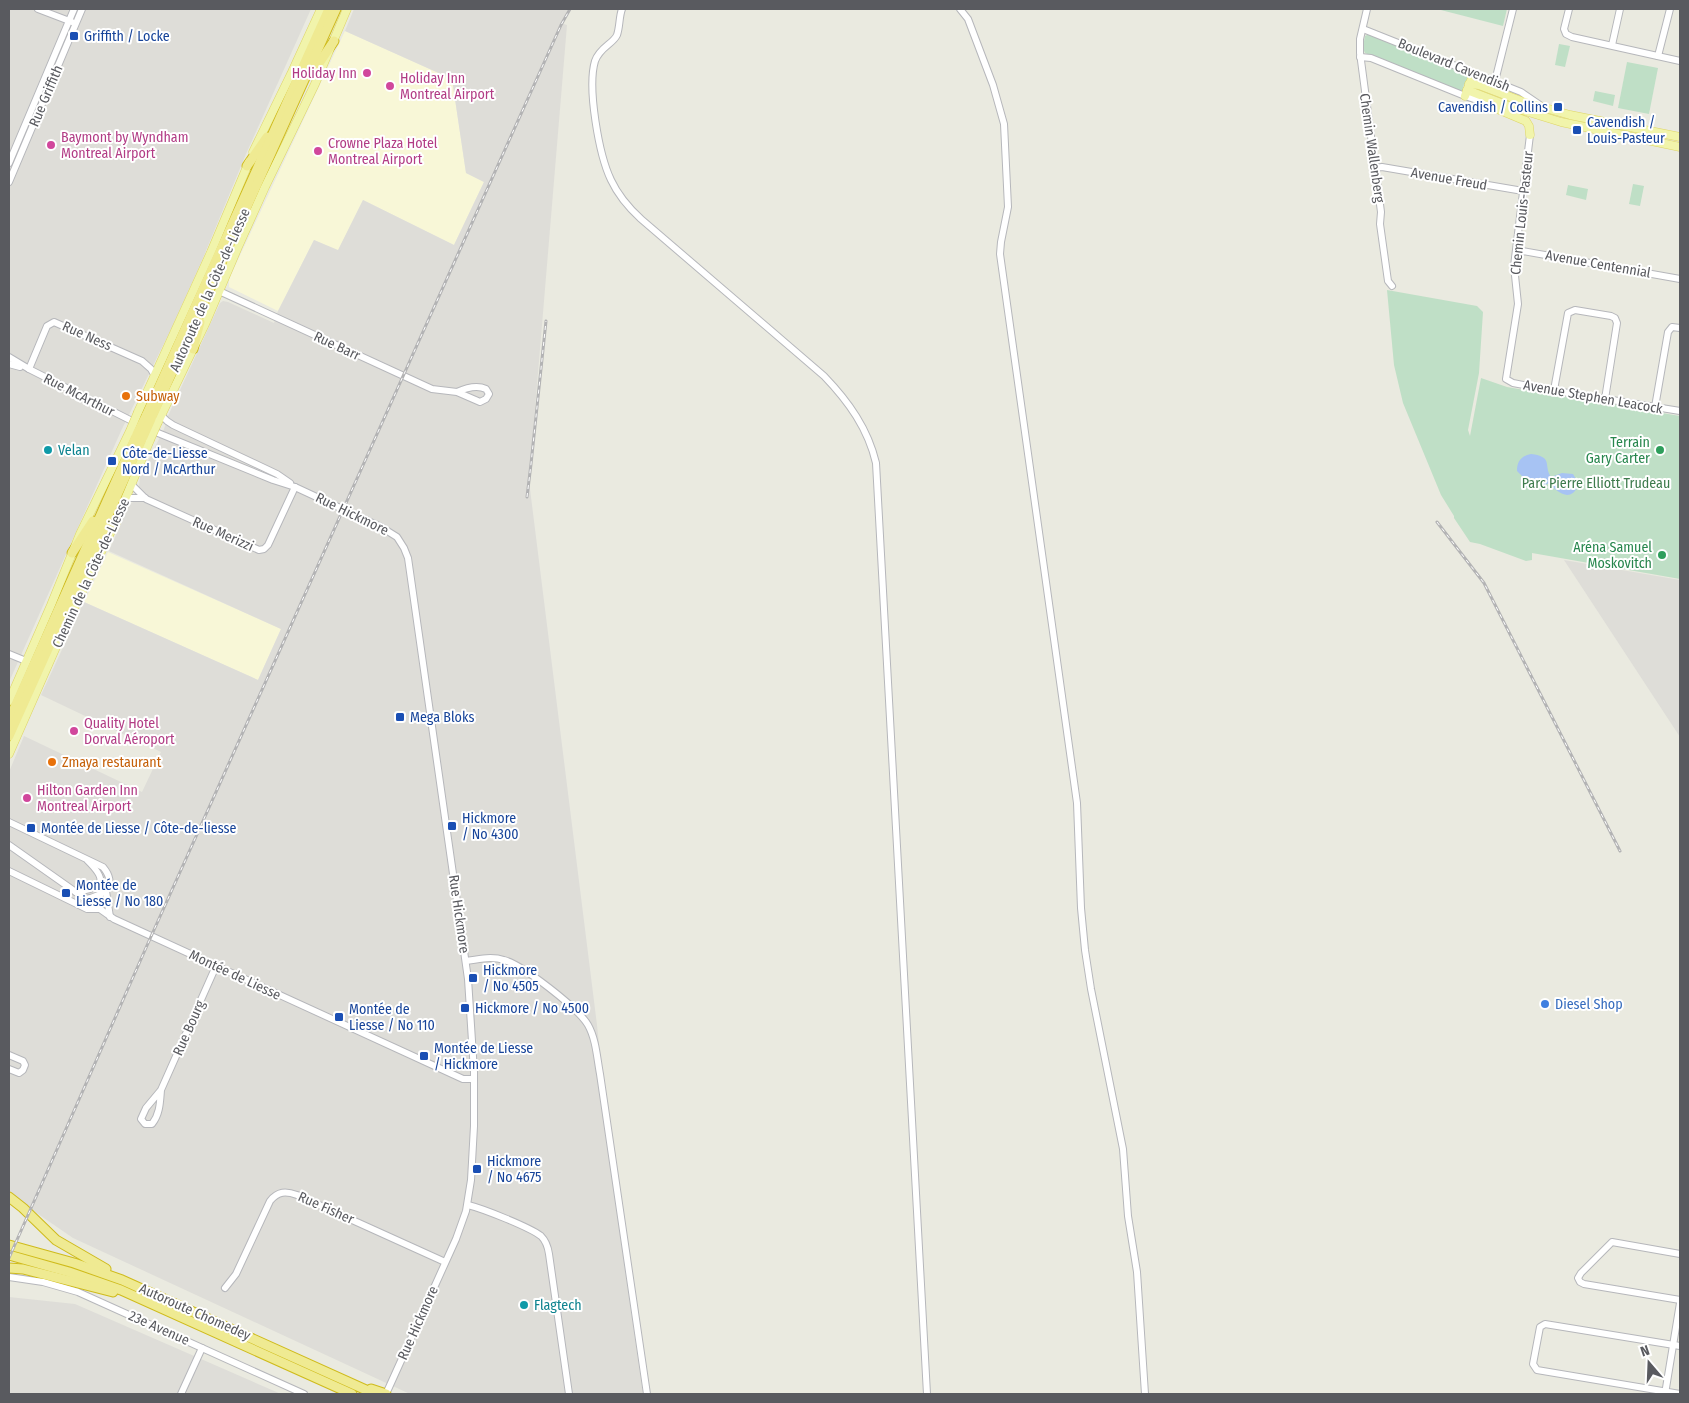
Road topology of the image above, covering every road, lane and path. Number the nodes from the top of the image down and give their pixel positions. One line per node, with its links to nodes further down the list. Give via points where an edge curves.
1 (38, 9): 15 (street)
2 (74, 9): 15 (street, Rue Griffith)
3 (82, 9): 15 (street, Rue Griffith)
4 (321, 9): 37 (main road, Chemin de la Côte-de-Liesse)
5 (329, 9): 26 (highway, Autoroute de la Côte-de-Liesse)
6 (336, 9): 26 (highway, Autoroute de la Côte-de-Liesse)
7 (347, 9): 17 (main road, Chemin de la Côte-de-Liesse)
8 (622, 9): 116 (street, via 617,34 598,54 593,75 594,107 603,158 617,192 641,219 824,376 850,404 870,442 876,463)
9 (960, 9): 117 (street, via 968,19 994,85 1004,130 1008,207 1000,254 1077,803 1085,950 1122,1149 1137,1272)
10 (1367, 9): 16 (street, Chemin Wallenberg)
11 (1512, 9): 23 (street)
12 (1569, 9): 18 (street, via 1564,29 1566,34)
13 (1620, 9): 18 (street)
14 (1670, 9): 19 (street)
15 (72, 22): 25 (street, Rue Griffith)
16 (1363, 29): 20 (street, Chemin Wallenberg); 22 (street, Boulevard Cavendish)
17 (334, 41): 26 (highway); 44 (main road, Chemin de la Côte-de-Liesse)
18 (1612, 45): 19 (street)
19 (1658, 56): 21 (street)
20 (1360, 57): 24 (street, Boulevard Cavendish); 38 (street, Chemin Wallenberg)
21 (1680, 61)
22 (1474, 73): 23 (street, Boulevard Cavendish); 24 (main road)
23 (1496, 81): 28 (street, Boulevard Cavendish, via 1524,93)
24 (1467, 90): 27 (street, Boulevard Cavendish); 28 (main road, Boulevard Cavendish, via 1479,85); 29 (main road, Boulevard Cavendish)
25 (43, 91): 31 (street, Rue Griffith); 32 (street, Rue Griffith)
26 (292, 102): 37 (highway); 45 (highway, Autoroute de la Côte-de-Liesse); 60 (highway, Autoroute de la Côte-de-Liesse)
27 (1488, 105): 29 (street, Boulevard Cavendish); 33 (main road, via 1526,121)
28 (1542, 106): 34 (main road, Boulevard Cavendish)
29 (1532, 113): 30 (main road, Boulevard Cavendish)
30 (1544, 117): 33 (main road, via 1534,122); 35 (main road, Boulevard Cavendish)
31 (27, 121): 32 (street); 36 (street, Rue Griffith)
32 (34, 124): 39 (street, Rue Griffith)
33 (1530, 135): 40 (street, Chemin Louis-Pasteur)
34 (1680, 137)
35 (1680, 147)
36 (9, 163)
37 (247, 166): 49 (main road, Chemin de la Côte-de-Liesse)
38 (1375, 168): 40 (street, Avenue Freud); 43 (street, Chemin Wallenberg, via 1388,281)
39 (9, 182)
40 (1523, 191): 41 (street, Chemin Louis-Pasteur)
41 (1516, 250): 42 (street, Avenue Centennial); 54 (street, Chemin Louis-Pasteur, via 1514,271 1518,304)
42 (1680, 279)
43 (1392, 286)
44 (219, 291): 47 (main road, Chemin de la Côte-de-Liesse); 56 (street, Rue Barr, via 428,387)
45 (204, 302): 47 (highway); 60 (highway, Autoroute de la Côte-de-Liesse)
46 (1680, 328): 58 (street, via 1672,327 1668,332)
47 (193, 349): 60 (main road, Chemin de la Côte-de-Liesse)
48 (9, 357): 52 (street, Rue McArthur)
49 (163, 360): 50 (street, Rue Ness); 53 (main road, Chemin de la Côte-de-Liesse)
50 (142, 361): 52 (street, Rue Ness, via 54,322 46,328); 53 (street, Rue Ness)
51 (9, 364): 52 (street, Rue McArthur)
52 (29, 369): 61 (street, Rue McArthur)
53 (155, 376): 60 (main road, Chemin de la Côte-de-Liesse)
54 (1506, 380): 55 (street, Avenue Stephen Leacock)
55 (1554, 390): 57 (street, Avenue Stephen Leacock); 57 (street, via 1567,314 1574,310 1611,316 1617,323)
56 (457, 392)
57 (1605, 399): 58 (street, Avenue Stephen Leacock)
58 (1655, 407): 59 (street, Avenue Stephen Leacock)
59 (1680, 411)
60 (151, 417): 63 (highway, Autoroute de la Côte-de-Liesse, bridge); 63 (main road, Chemin de la Côte-de-Liesse, bridge); 65 (street, via 167,421 277,474)
61 (130, 420)
62 (158, 433): 65 (street)
63 (140, 436): 64 (main road, Chemin de la Côte-de-Liesse); 66 (highway, Autoroute de la Côte-de-Liesse); 70 (main road, Chemin de la Côte-de-Liesse); 71 (highway, Autoroute de la Côte-de-Liesse)
64 (131, 484): 67 (main road, Chemin de la Côte-de-Liesse); 68 (street, Rue Merizzi)
65 (295, 487): 68 (street, Rue Merizzi, via 268,545 261,550); 87 (street, Rue Hickmore, via 386,530 396,537 406,552)
66 (112, 488): 70 (highway); 75 (highway, Autoroute de la Côte-de-Liesse)
67 (126, 498): 68 (street, Rue Merizzi); 69 (main road, Chemin de la Côte-de-Liesse)
68 (146, 499)
69 (116, 523): 71 (highway); 77 (main road, Chemin de la Côte-de-Liesse, via 64,629)
70 (72, 553): 73 (main road, Chemin de la Côte-de-Liesse)
71 (74, 588): 76 (highway, Autoroute de la Côte-de-Liesse)
72 (9, 654): 73 (street)
73 (26, 661): 74 (main road, Chemin de la Côte-de-Liesse)
74 (9, 701)
75 (9, 720)
76 (9, 736)
77 (9, 754)
78 (9, 822): 80 (street)
79 (9, 845): 83 (street, Montée de Liesse)
80 (88, 860): 82 (street, via 105,869 109,882); 83 (street, via 97,870 100,881 95,888)
81 (9, 872): 85 (street, via 87,909)
82 (106, 891): 84 (street); 86 (street)
83 (76, 892): 84 (street, Montée de Liesse)
84 (86, 899): 85 (street, Montée de Liesse)
85 (99, 909): 86 (street, Montée de Liesse)
86 (110, 917): 88 (street, Montée de Liesse)
87 (466, 961): 91 (street, Rue Hickmore); 115 (street, via 495,958 514,964 574,1009 590,1030 600,1074)
88 (216, 966): 91 (street, Montée de Liesse, via 463,1079); 92 (street, Rue Bourg)
89 (9, 1055): 90 (street, via 25,1065 19,1073)
90 (9, 1069)
91 (474, 1079): 94 (street, Rue Hickmore)
92 (161, 1090): 92 (street, Rue Bourg, via 144,1111 142,1119 145,1124 152,1124 156,1118)
93 (9, 1197): 101 (highway, via 56,1240)
94 (468, 1205): 98 (street, Rue Hickmore); 114 (street, via 530,1230 546,1242)
95 (9, 1245): 101 (highway, Autoroute Chomedey, via 88,1267)
96 (1680, 1254): 103 (street, via 1612,1242 1580,1274 1578,1280)
97 (9, 1255): 104 (highway, Autoroute Chomedey, via 95,1280)
98 (446, 1262): 102 (street, Rue Fisher, via 297,1195 283,1192 270,1201 236,1274); 108 (street, Rue Hickmore)
99 (9, 1268): 104 (highway)
100 (9, 1277): 106 (street, 23e Avenue, via 71,1290)
101 (137, 1286): 107 (highway, Autoroute Chomedey)
102 (225, 1288)
103 (1680, 1301): 105 (street)
104 (152, 1303): 112 (highway, Autoroute Chomedey)
105 (1677, 1346): 109 (street); 109 (street, via 1545,1324 1539,1331 1533,1364 1537,1370)
106 (202, 1348): 110 (street); 111 (street, 23e Avenue)
107 (336, 1376): 108 (highway); 113 (highway, Autoroute Chomedey)
108 (387, 1392)
109 (1666, 1393): 118 (street)
110 (181, 1394)
111 (304, 1394)
112 (352, 1394)
113 (375, 1394)
114 (569, 1394)
115 (648, 1394)
116 (927, 1394)
117 (1145, 1394)
118 (1680, 1394)

